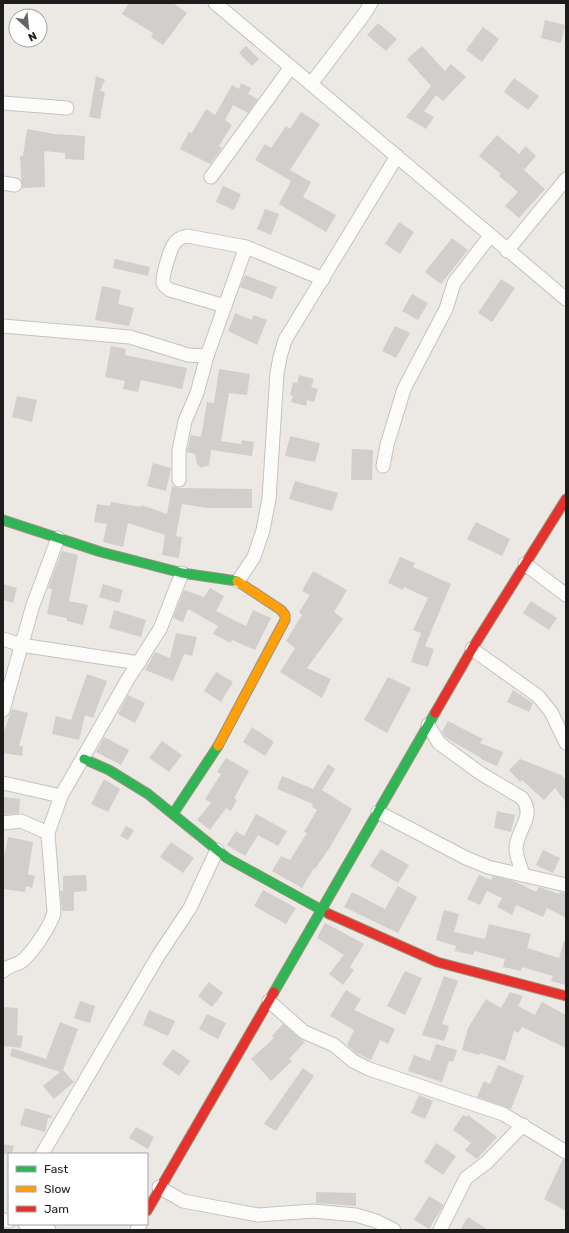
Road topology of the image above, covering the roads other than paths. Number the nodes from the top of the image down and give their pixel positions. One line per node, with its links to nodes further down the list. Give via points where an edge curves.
1 (215, 3): 3 (street)
2 (371, 3): 4 (street)
3 (291, 67): 4 (street); 8 (street)
4 (311, 84): 7 (street)
5 (3, 103): 6 (street)
6 (67, 108)
7 (397, 156): 10 (street); 13 (street)
8 (212, 177)
9 (566, 179): 12 (street)
10 (490, 236): 12 (street); 18 (street, via 454,284 446,309 404,389)
11 (246, 247): 13 (street); 15 (street); 15 (street, via 187,236 179,238 174,243 164,286)
12 (507, 251): 14 (street)
13 (323, 279): 25 (street, via 285,340 280,357 269,499 254,557)
14 (566, 299)
15 (225, 306): 17 (street)
16 (3, 326): 17 (street, via 130,337 188,356)
17 (207, 356): 19 (street, via 197,394 185,421)
18 (383, 466)
19 (179, 480)
20 (566, 499): 23 (street)
21 (3, 520): 22 (street)
22 (58, 538): 24 (street); 28 (street)
23 (525, 564): 26 (street); 29 (street)
24 (182, 573): 25 (street); 30 (street, via 160,629)
25 (238, 581): 38 (street, via 280,610 285,620 222,740)
26 (566, 595)
27 (3, 639): 28 (street)
28 (21, 645): 30 (street); 31 (street)
29 (472, 649): 32 (street); 33 (street, via 538,696 551,712)
30 (139, 663): 34 (street)
31 (3, 710)
32 (428, 725): 37 (street); 42 (street, via 439,743 522,798 527,805 528,813 516,846)
33 (566, 743)
34 (84, 759): 36 (street); 38 (street, via 135,785)
35 (3, 783): 36 (street)
36 (61, 796): 40 (street)
37 (378, 812): 42 (street, via 466,858 488,867); 44 (street)
38 (173, 814): 41 (street)
39 (3, 823): 40 (street, via 21,821)
40 (48, 833): 45 (street, via 54,912 52,920 25,957)
41 (217, 850): 44 (street, via 238,865); 50 (street, via 190,908 158,956)
42 (523, 875): 43 (street)
43 (566, 885)
44 (322, 910): 46 (street, via 437,962); 47 (street)
45 (3, 972)
46 (566, 996)
47 (269, 1002): 48 (street, via 304,1032 334,1045 353,1061 368,1069 503,1114); 51 (street)
48 (523, 1125): 49 (street); 56 (street, via 486,1163 466,1178)
49 (566, 1152)
50 (43, 1153)
51 (159, 1187): 52 (street); 55 (street, via 183,1201 258,1215 313,1211 356,1215 376,1220)
52 (148, 1208)
53 (30, 1225): 54 (street)
54 (49, 1230)
55 (394, 1230)
56 (440, 1230)

